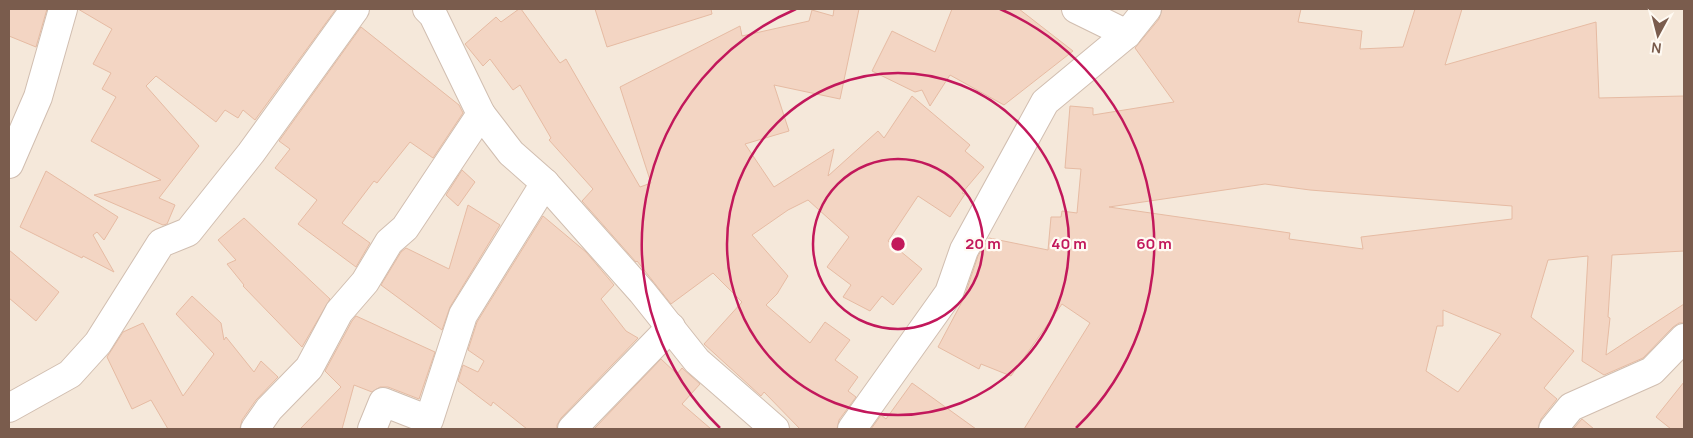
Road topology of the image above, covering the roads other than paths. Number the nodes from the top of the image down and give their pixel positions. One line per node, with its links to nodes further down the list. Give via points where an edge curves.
1 (63, 9): 8 (street, via 38,97)
2 (355, 9): 12 (street, via 251,153 188,232 162,243 98,343 70,374)
3 (427, 9): 7 (street, via 433,15)
4 (1076, 9): 6 (street)
5 (1147, 9): 6 (street)
6 (1127, 34): 17 (street, via 1045,102 964,250 949,293)
7 (481, 114): 9 (street, via 511,152); 13 (street, via 404,228 388,242 365,282 339,312 309,368 269,409)
8 (9, 164)
9 (544, 183): 10 (street); 14 (street, via 463,315 429,420 383,402)
10 (671, 328): 15 (street); 16 (street, via 698,361)
11 (1684, 338): 18 (street, via 1652,370 1571,407)
12 (9, 408)
13 (255, 429)
14 (372, 429)
15 (572, 429)
16 (774, 429)
17 (852, 429)
18 (1552, 429)

